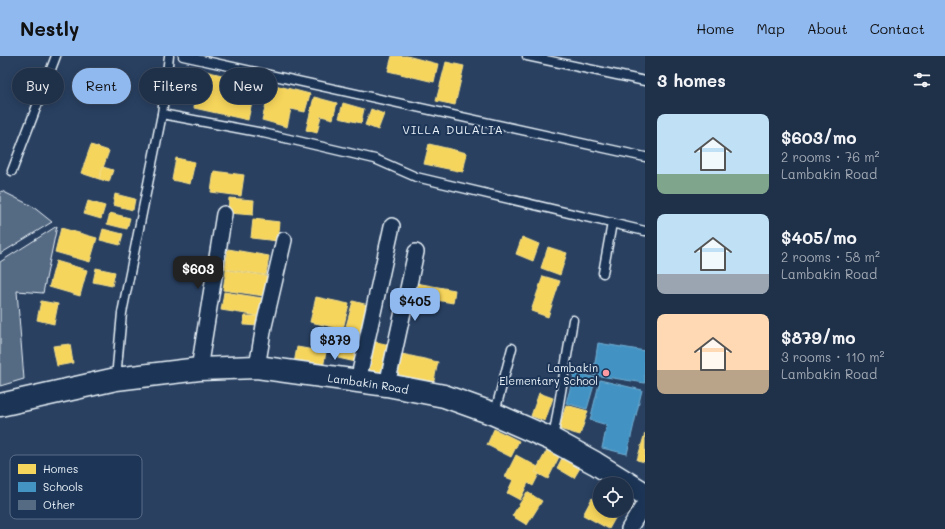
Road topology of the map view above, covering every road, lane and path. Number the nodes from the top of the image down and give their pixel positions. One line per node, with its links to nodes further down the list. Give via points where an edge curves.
1 (56, 56): 8 (lane)
2 (169, 56): 6 (lane)
3 (183, 56): 7 (lane)
4 (527, 56): 5 (lane)
5 (645, 81)
6 (162, 114): 10 (lane, via 263,133 375,159 416,177); 20 (lane, via 122,313)
7 (645, 157)
8 (12, 171)
9 (224, 214): 19 (street)
10 (612, 223): 12 (lane); 15 (lane)
11 (392, 226): 21 (street)
12 (645, 231)
13 (284, 240): 18 (street)
14 (416, 252): 22 (street)
15 (603, 273)
16 (573, 320): 25 (lane)
17 (512, 348): 24 (lane)
18 (257, 367): 19 (main road, Lambakin Road); 21 (main road, Lambakin Road)
19 (199, 369): 20 (main road, Lambakin Road)
20 (116, 379): 23 (main road, Lambakin Road)
21 (358, 381): 22 (main road, Lambakin Road)
22 (387, 385): 24 (main road, Lambakin Road, via 444,396)
23 (0, 405)
24 (494, 414): 25 (main road, Lambakin Road)
25 (552, 440): 26 (main road, Lambakin Road, via 596,463)
26 (645, 494)
27 (645, 503): 28 (street)
28 (629, 529)

